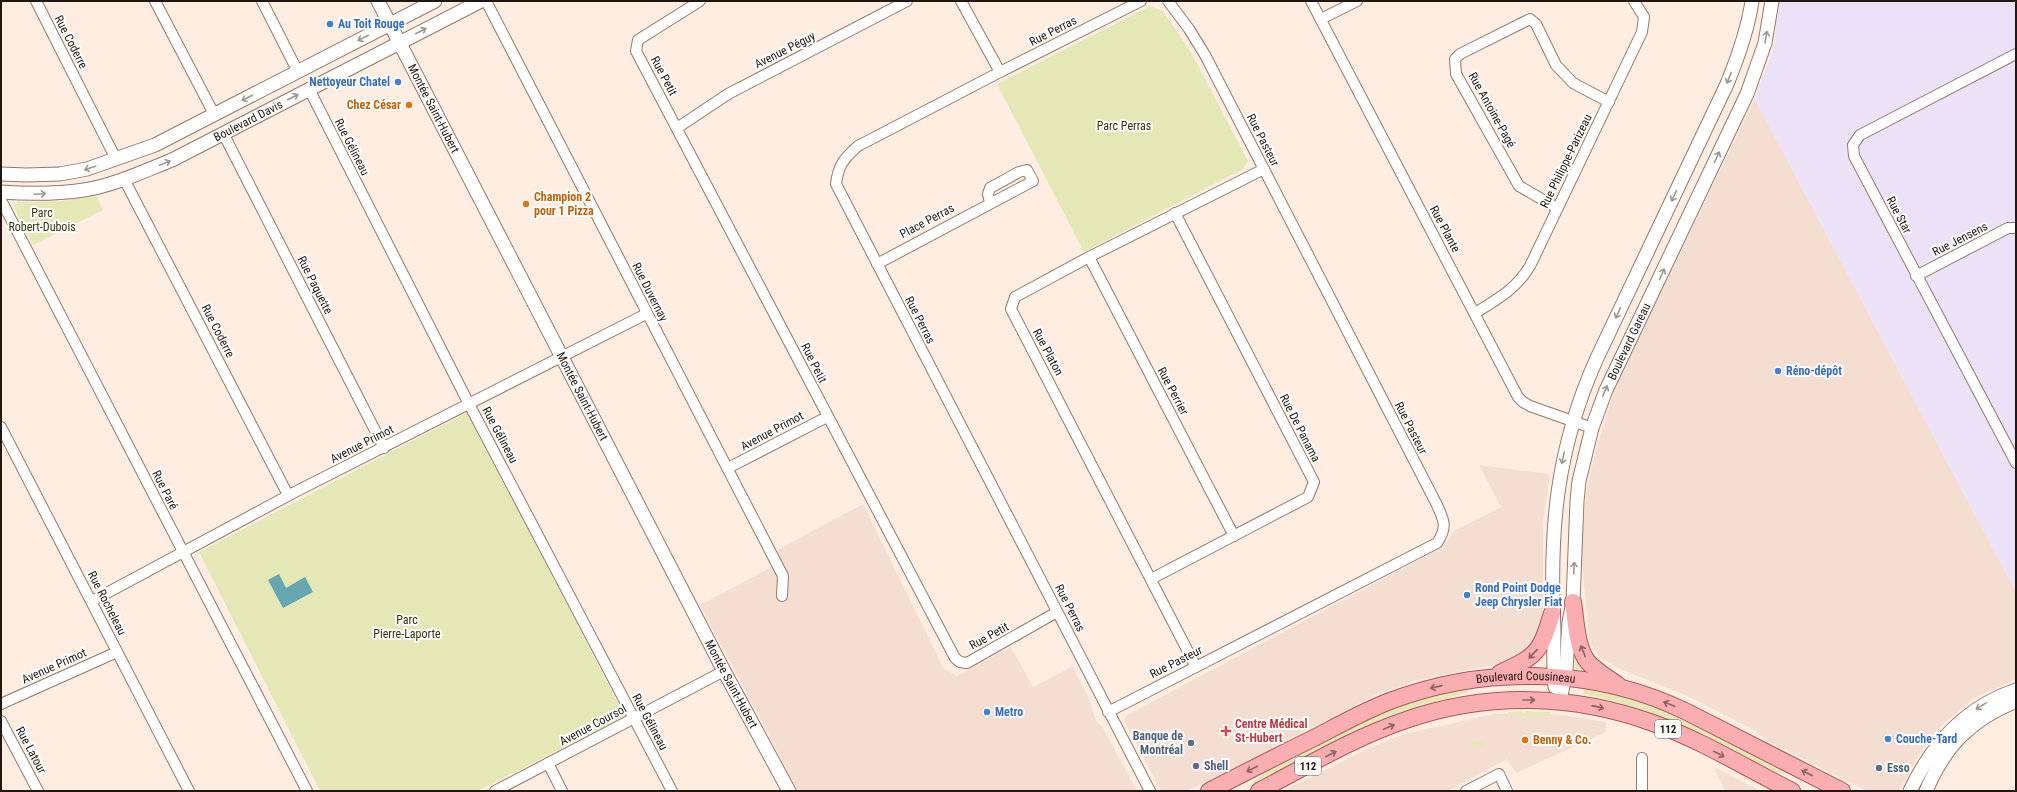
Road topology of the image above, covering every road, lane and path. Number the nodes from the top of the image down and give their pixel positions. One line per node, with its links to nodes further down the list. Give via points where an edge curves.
1 (36, 1): 31 (street, Rue Coderre)
2 (155, 1): 28 (street)
3 (262, 1): 23 (street)
4 (378, 1): 19 (street, Montée Saint-Hubert)
5 (434, 1): 19 (street, Boulevard Davis)
6 (481, 1): 20 (street, Boulevard Davis, one-way to 6)
7 (486, 1): 45 (street, Rue Duvernay)
8 (700, 1): 29 (street, Rue Petit, via 638,40 636,51)
9 (908, 1): 29 (street, Avenue Péguy, via 728,94)
10 (961, 1): 24 (street)
11 (1141, 1): 24 (street, Rue Perras)
12 (1168, 1): 32 (street, Rue Pasteur, via 1204,55)
13 (1311, 1): 18 (street, Rue Plante)
14 (1357, 1): 18 (street)
15 (1634, 1): 27 (street, Rue Philippe-Parizeau, via 1644,17 1642,32)
16 (1752, 1): 49 (street, Boulevard Gareau, one-way to 49, via 1750,18 1727,84 1597,358)
17 (1772, 1): 51 (street, Boulevard Gareau, one-way to 17, via 1606,390 1747,94 1765,43)
18 (1320, 19): 44 (street, Rue Plante)
19 (390, 24): 20 (street, Montée Saint-Hubert); 22 (street, Boulevard Davis, one-way to 22)
20 (400, 42): 25 (street, Boulevard Davis); 46 (street, Montée Saint-Hubert)
21 (2016, 54): 43 (street, Rue Star, via 1860,135 1853,145 1854,156)
22 (320, 60): 23 (street, Boulevard Davis); 25 (street)
23 (298, 72): 28 (street, Boulevard Davis, one-way to 28)
24 (1000, 72): 42 (street, Rue Perras, via 858,146 844,157 837,170 836,184)
25 (330, 78): 26 (street, Boulevard Davis)
26 (308, 89): 30 (street, Boulevard Davis, one-way to 26); 47 (street, Rue Gélineau)
27 (1609, 102): 38 (street, Rue Philippe-Parizeau); 38 (street, Rue Antoine-Pagé, via 1573,83 1556,64 1536,24 1530,19 1460,54 1455,59 1456,74 1519,186)
28 (214, 114): 31 (street, Boulevard Davis, via 155,145)
29 (677, 128): 48 (street, Rue Petit)
30 (223, 133): 34 (street, Boulevard Davis, one-way to 30, via 172,160); 52 (street, Rue Paquette)
31 (116, 159): 33 (street, Boulevard Davis, one-way to 33, via 87,169 60,174)
32 (1264, 169): 39 (street, Rue Platon); 65 (street, Rue Pasteur, via 1436,503 1444,526 1443,535 1437,543)
33 (1, 174)
34 (124, 179): 35 (street, Boulevard Davis, one-way to 34, via 35,194 86,190); 55 (street, Rue Coderre)
35 (1, 192)
36 (1, 200): 57 (street, Rue Paré)
37 (990, 202): 42 (street, Place Perras)
38 (1557, 208): 44 (street, Rue Philippe-Parizeau, via 1521,281)
39 (1175, 213): 41 (street, Rue Platon); 56 (street, Rue De Panama, via 1314,482 1308,497)
40 (2016, 228): 43 (street, Rue Jensens, via 2008,228)
41 (1089, 257): 56 (street, Rue Perrier); 58 (street, Rue Platon, via 1016,297 1011,309)
42 (877, 264): 62 (street, Rue Perras)
43 (1916, 276): 53 (street, Rue Star)
44 (1475, 313): 49 (street, Rue Plante, via 1522,402)
45 (646, 314): 46 (street, Avenue Primot); 54 (street, Rue Duvernay)
46 (562, 358): 47 (street, Avenue Primot); 66 (street, Montée Saint-Hubert)
47 (469, 404): 52 (street, Avenue Primot); 75 (street, Rue Gélineau)
48 (827, 416): 54 (street, Avenue Primot); 62 (street, Rue Petit, via 955,658 967,663)
49 (1573, 421): 51 (street, Rue Plante); 63 (street, Boulevard Gareau, one-way to 63, via 1564,451 1556,499)
50 (1, 427): 60 (street, Rue Rocheleau)
51 (1592, 428): 61 (street, Boulevard Gareau, one-way to 51, via 1577,501)
52 (384, 448): 55 (street, Avenue Primot)
53 (2016, 463)
54 (728, 468): 59 (street, Rue Duvernay, via 783,576)
55 (288, 495): 57 (street, Avenue Primot)
56 (1234, 536): 58 (street, Rue De Panama)
57 (183, 553): 60 (street, Avenue Primot); 81 (street, Rue Paré)
58 (1151, 578): 65 (street, Rue Platon)
59 (782, 596)
60 (92, 601): 64 (street, Rue Rocheleau)
61 (1573, 602): 68 (street, Boulevard Gareau); 69 (main road, one-way to 61, via 1586,659 1580,645)
62 (1058, 612): 74 (street, Rue Perras)
63 (1552, 613): 67 (main road, one-way to 67, via 1544,639 1534,653 1523,663); 68 (street, Boulevard Gareau)
64 (117, 652): 73 (street, Avenue Primot); 80 (street, Rue Rocheleau)
65 (1196, 667): 74 (street, Rue Pasteur)
66 (724, 671): 75 (street, Avenue Coursol); 85 (street, Montée Saint-Hubert)
67 (1490, 678): 68 (main road, Boulevard Cousineau / 112); 87 (main road, Boulevard Cousineau / 112, one-way to 87, via 1451,684 1390,701)
68 (1559, 678): 69 (main road, Boulevard Cousineau / 112); 71 (street, Boulevard Gareau)
69 (1622, 688): 93 (main road, Boulevard Cousineau / 112, one-way to 69, via 1681,709)
70 (2016, 690): 94 (street, one-way to 94, via 1983,705 1956,725 1928,757)
71 (1558, 700): 88 (main road, Boulevard Cousineau / 112, one-way to 71, via 1373,734 1407,720 1472,704); 92 (main road, Boulevard Cousineau / 112, one-way to 92, via 1598,707 1654,723)
72 (2016, 701): 95 (street, via 1986,716 1960,737 1943,756)
73 (1, 704)
74 (1108, 712): 86 (street, Rue Perras)
75 (633, 719): 78 (street, Avenue Coursol); 84 (street, Rue Gélineau)
76 (1, 721): 79 (street, Rue Latour)
77 (1642, 758): 91 (street)
78 (548, 764): 82 (street, Avenue Coursol); 83 (street)
79 (38, 791)
80 (189, 791)
81 (307, 791)
82 (495, 791)
83 (562, 791)
84 (672, 791)
85 (789, 791)
86 (1150, 791)
87 (1209, 791)
88 (1259, 791)
89 (1466, 791): 90 (street, via 1499,774)
90 (1507, 791)
91 (1642, 791)
92 (1792, 791)
93 (1842, 791)
94 (1910, 791)
95 (1926, 791)

